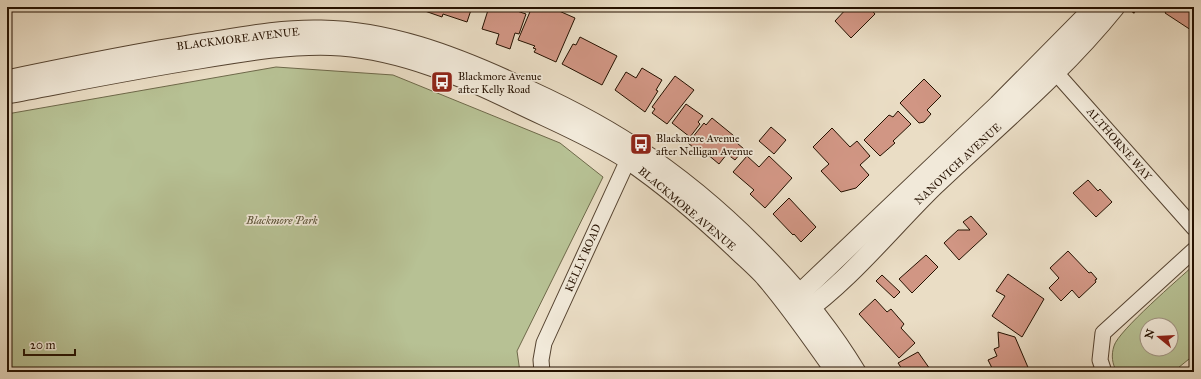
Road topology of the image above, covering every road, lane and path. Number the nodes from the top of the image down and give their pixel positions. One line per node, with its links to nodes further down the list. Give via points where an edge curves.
1 (1095, 7): 4 (street, NANOVICH AVENUE)
2 (1137, 7): 3 (path)
3 (1123, 12): 4 (street, NANOVICH AVENUE)
4 (1050, 66): 8 (street, ALTHORNE WAY); 10 (street, NANOVICH AVENUE, via 854,245)
5 (7, 80): 7 (street, BLACKMORE AVENUE, via 131,54 281,31 355,32 426,48 481,68 572,112)
6 (7, 94): 7 (street, BLACKMORE AVENUE, via 260,49 341,46 402,57 478,84 594,140)
7 (631, 153): 10 (street, BLACKMORE AVENUE, via 686,185 726,218 775,266); 11 (street, KELLY ROAD, via 544,343)
8 (1194, 228)
9 (1194, 250): 14 (street, via 1103,332 1100,360)
10 (799, 306): 12 (street, BLACKMORE AVENUE); 13 (street, BLACKMORE AVENUE)
11 (542, 372)
12 (836, 372)
13 (856, 372)
14 (1104, 372)

